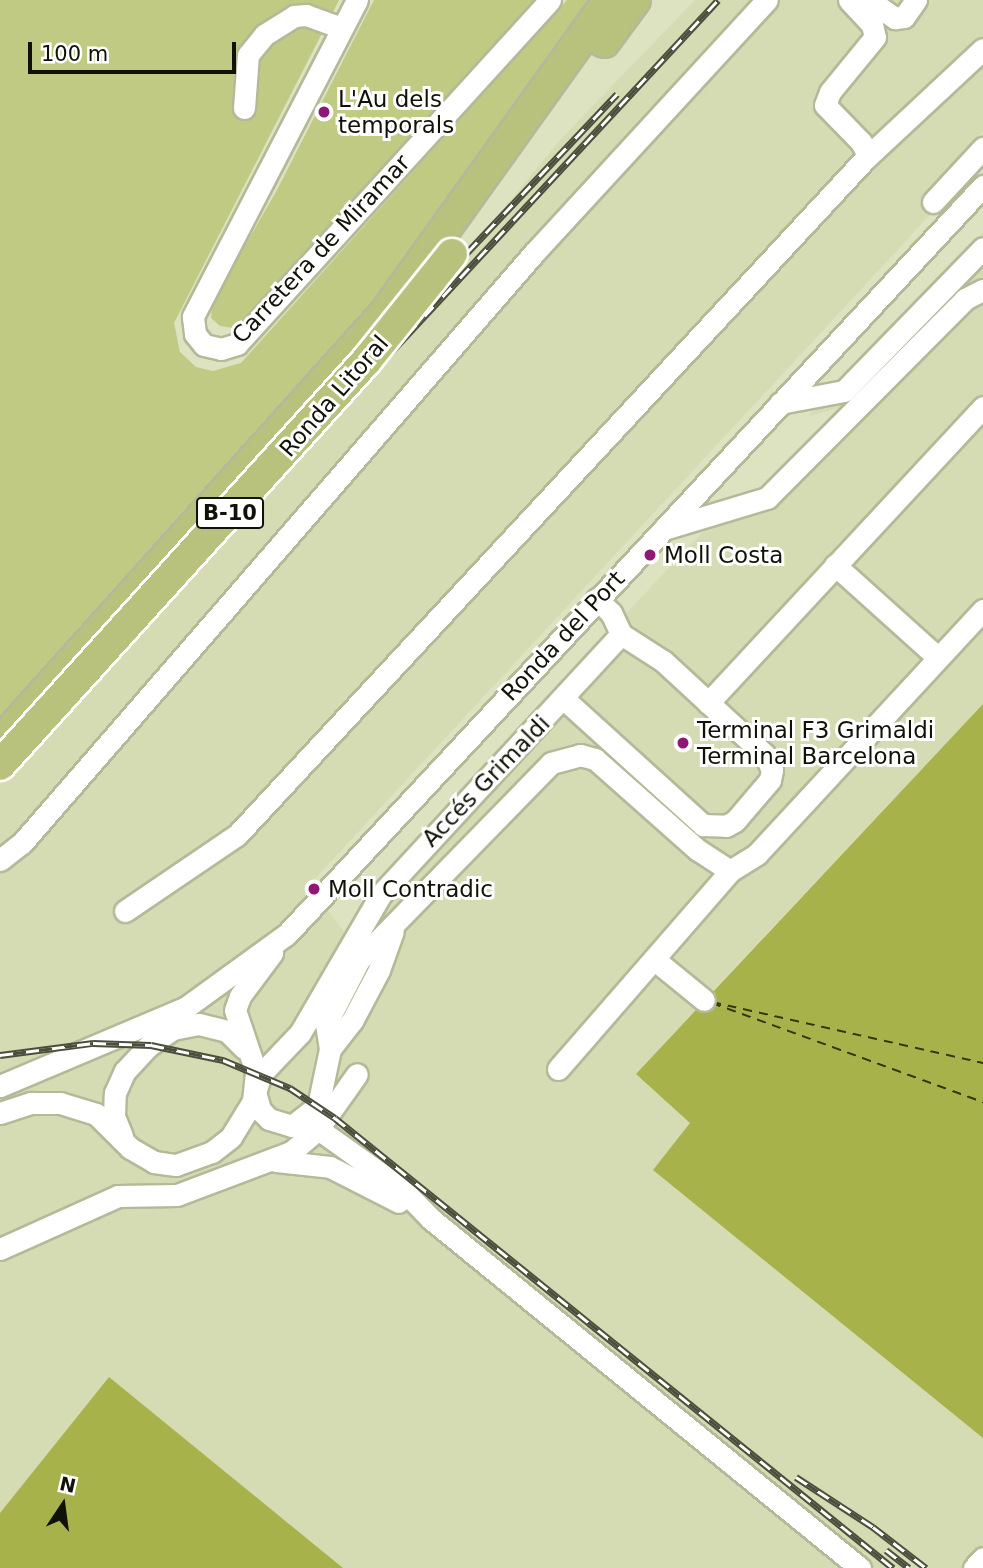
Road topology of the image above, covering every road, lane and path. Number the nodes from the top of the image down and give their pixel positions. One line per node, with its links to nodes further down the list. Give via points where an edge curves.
1 (356, 0): 11 (street, Carretera de Miramar)
2 (550, 0): 11 (street, Carretera de Miramar, via 237,344 221,349 204,345 195,334 193,317)
3 (602, 0): 13 (highway, B-10)
4 (609, 0): 13 (highway, Ronda Litoral / B-10)
5 (635, 0): 13 (highway, Ronda Litoral / B-10)
6 (646, 0): 13 (highway, B-10)
7 (767, 0): 34 (street, via 534,253 22,843)
8 (849, 0): 16 (street, via 872,25 875,37 830,92 825,105 861,142)
9 (869, 0): 10 (street, via 895,18 904,17)
10 (916, 0)
11 (342, 29): 14 (street, via 306,15 294,16 264,35 248,55)
12 (983, 49): 16 (street)
13 (583, 53): 19 (highway, Ronda Litoral / B-10)
14 (244, 108)
15 (983, 148): 18 (street)
16 (865, 159): 36 (street, via 237,835)
17 (983, 186): 22 (street, Ronda del Port)
18 (933, 202)
19 (456, 234): 32 (highway, Ronda Litoral / B-10); 33 (highway, Ronda Litoral / B-10, bridge, via 359,369)
20 (983, 248): 22 (street, via 844,391)
21 (974, 294): 24 (street, via 766,498)
22 (780, 403): 24 (street, Ronda del Port)
23 (983, 407): 25 (street)
24 (662, 530): 26 (street, Ronda del Port)
25 (835, 565): 29 (street); 31 (street)
26 (597, 599): 28 (street, via 611,612); 37 (street, Ronda del Port)
27 (983, 610): 29 (street)
28 (621, 634): 30 (street, Accés Grimaldi); 31 (street, via 663,661)
29 (936, 656): 35 (street, via 757,854)
30 (564, 699): 31 (street, via 693,818 703,825 726,826 765,787 772,770 765,755); 47 (street, Accés Grimaldi, via 381,894 300,1033 268,1065)
31 (708, 703)
32 (0, 742)
33 (0, 765)
34 (0, 860)
35 (730, 871): 38 (street); 47 (street, via 698,850 609,769 580,755 563,757 551,764 359,960 327,1020 330,1049 321,1100 298,1124 285,1126 260,1110)
36 (125, 911)
37 (287, 934): 39 (street); 43 (street, via 237,1002 236,1021)
38 (655, 960): 40 (street); 44 (street)
39 (239, 970): 41 (street, via 209,1006); 46 (street, via 164,1019)
40 (704, 1000)
41 (173, 1030): 42 (street); 43 (street, via 192,1024 218,1027 234,1037)
42 (147, 1047): 48 (street); 51 (street, via 125,1071 115,1093 114,1116)
43 (252, 1060): 47 (street)
44 (558, 1069)
45 (357, 1074): 50 (street)
46 (0, 1086)
47 (255, 1092): 52 (street, via 241,1124 212,1152 176,1165)
48 (0, 1096)
49 (0, 1113): 51 (street, via 31,1103 73,1105 104,1120)
50 (318, 1129): 53 (street, via 291,1153); 55 (street, via 401,1188)
51 (124, 1141): 52 (street)
52 (154, 1162): 54 (street)
53 (267, 1162): 54 (street, via 177,1195); 55 (street, via 306,1162 345,1173)
54 (139, 1194): 56 (street, via 95,1204)
55 (431, 1219): 58 (street)
56 (0, 1249)
57 (983, 1558): 59 (street)
58 (860, 1568)
59 (974, 1568)

